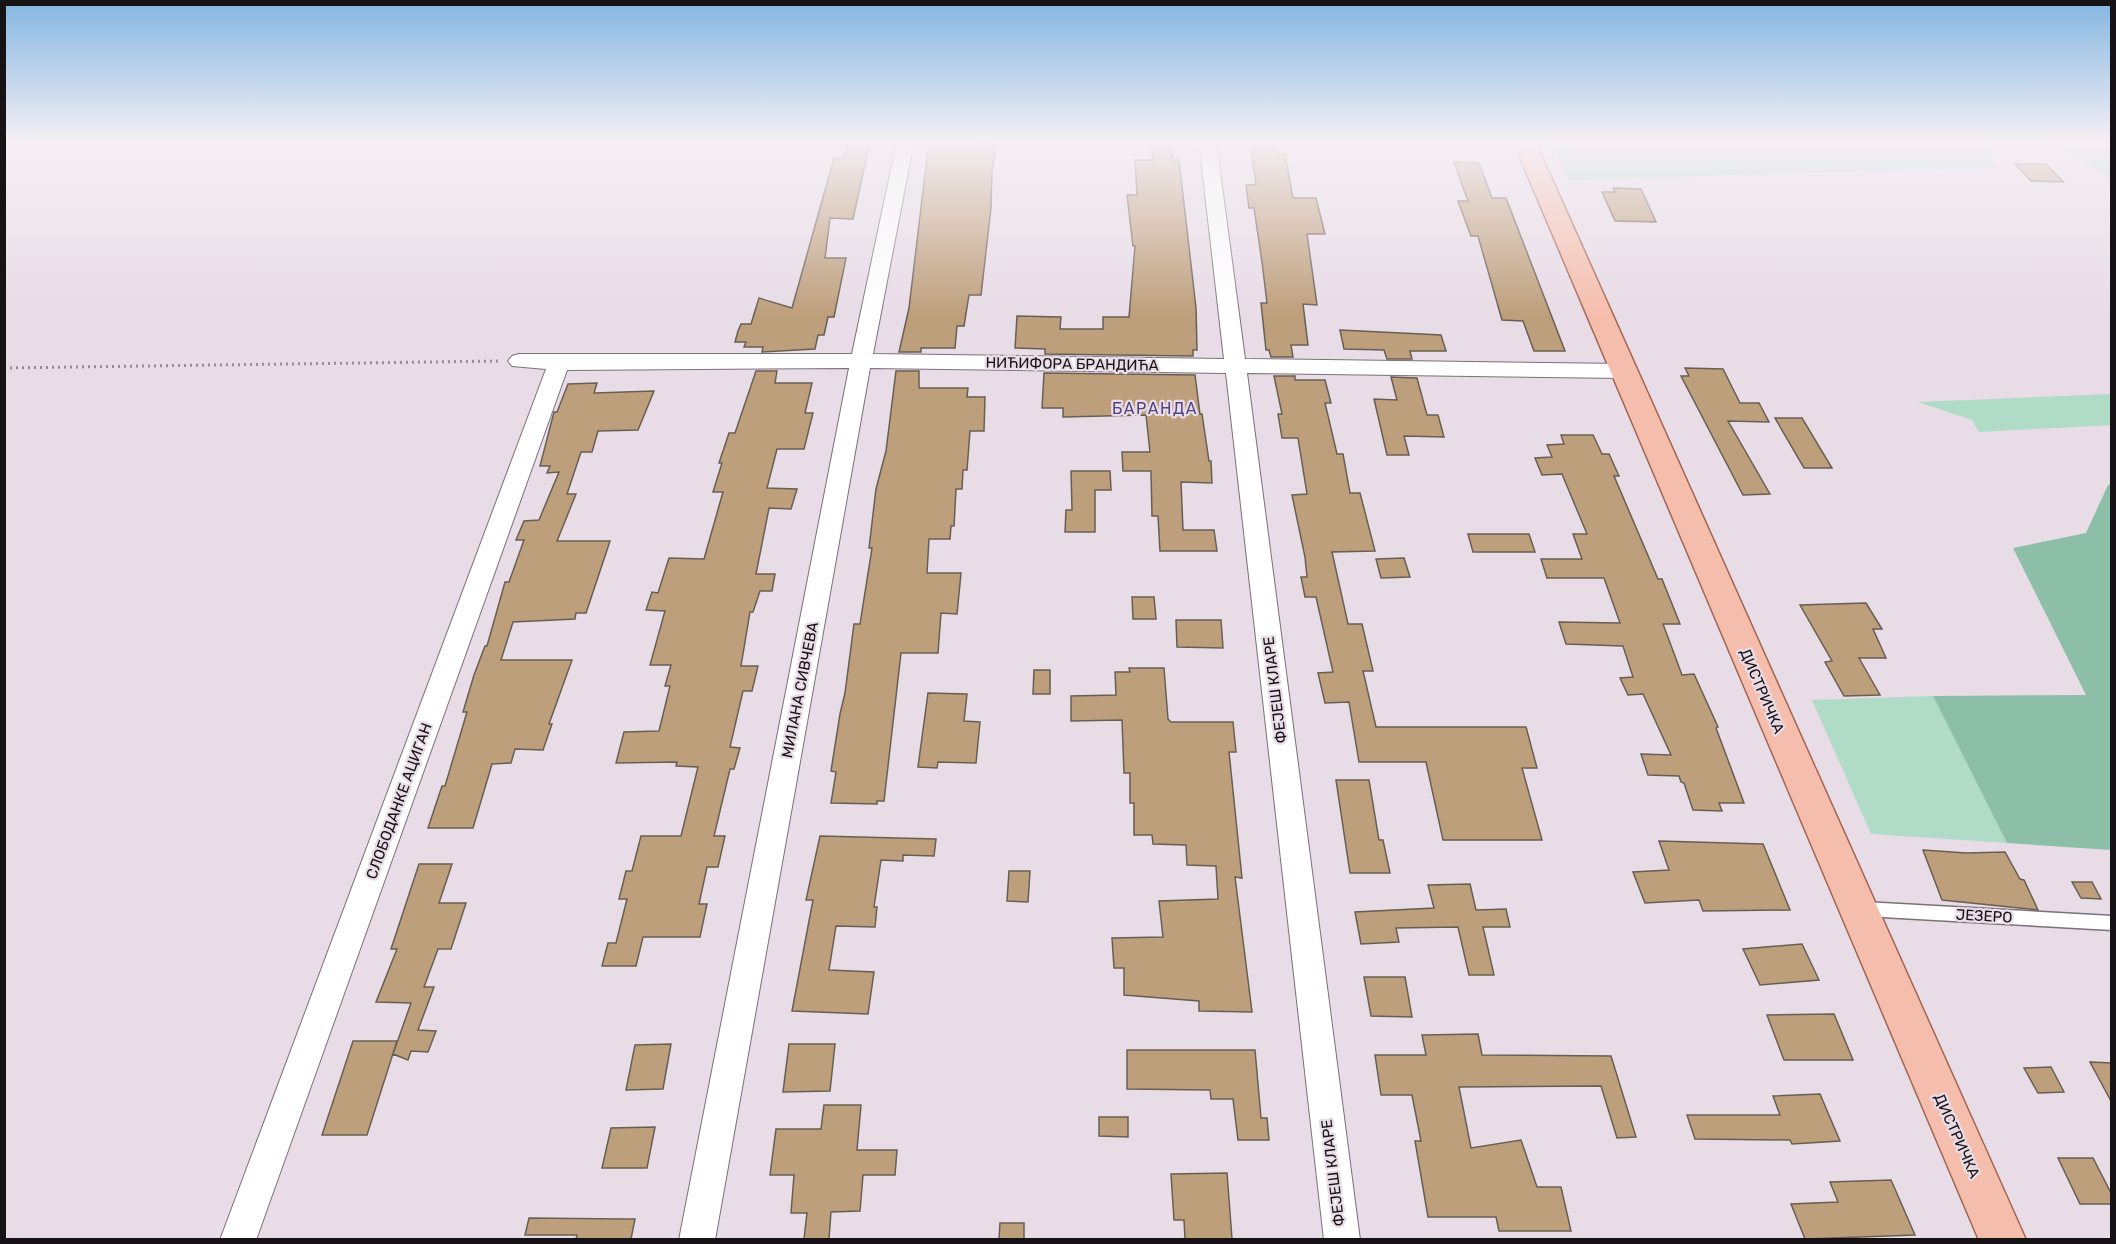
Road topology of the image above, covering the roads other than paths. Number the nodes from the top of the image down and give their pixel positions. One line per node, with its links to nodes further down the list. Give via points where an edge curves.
1 (893, 199): 5 (street, МИЛАНА СИВЧЕВА)
2 (1216, 199): 7 (street, ФЕЈЕШ КЛАРЕ)
3 (1549, 199): 8 (main road, ДИСТРИЧКА)
4 (519, 361): 6 (street, НИЋИФОРА БРАНДИЋА)
5 (861, 361): 6 (street, НИЋИФОРА БРАНДИЋА); 7 (street, НИЋИФОРА БРАНДИЋА); 12 (street, МИЛАНА СИВЧЕВА)
6 (559, 363): 11 (street, СЛОБОДАНКЕ АЦИГАН)
7 (1236, 366): 8 (street, НИЋИФОРА БРАНДИЋА); 13 (street, ФЕЈЕШ КЛАРЕ)
8 (1624, 371): 9 (main road, ДИСТРИЧКА)
9 (1857, 909): 10 (lane, ЈЕЗЕРО); 14 (main road, ДИСТРИЧКА)
10 (2112, 923)
11 (238, 1239)
12 (697, 1239)
13 (1341, 1239)
14 (2003, 1239)

